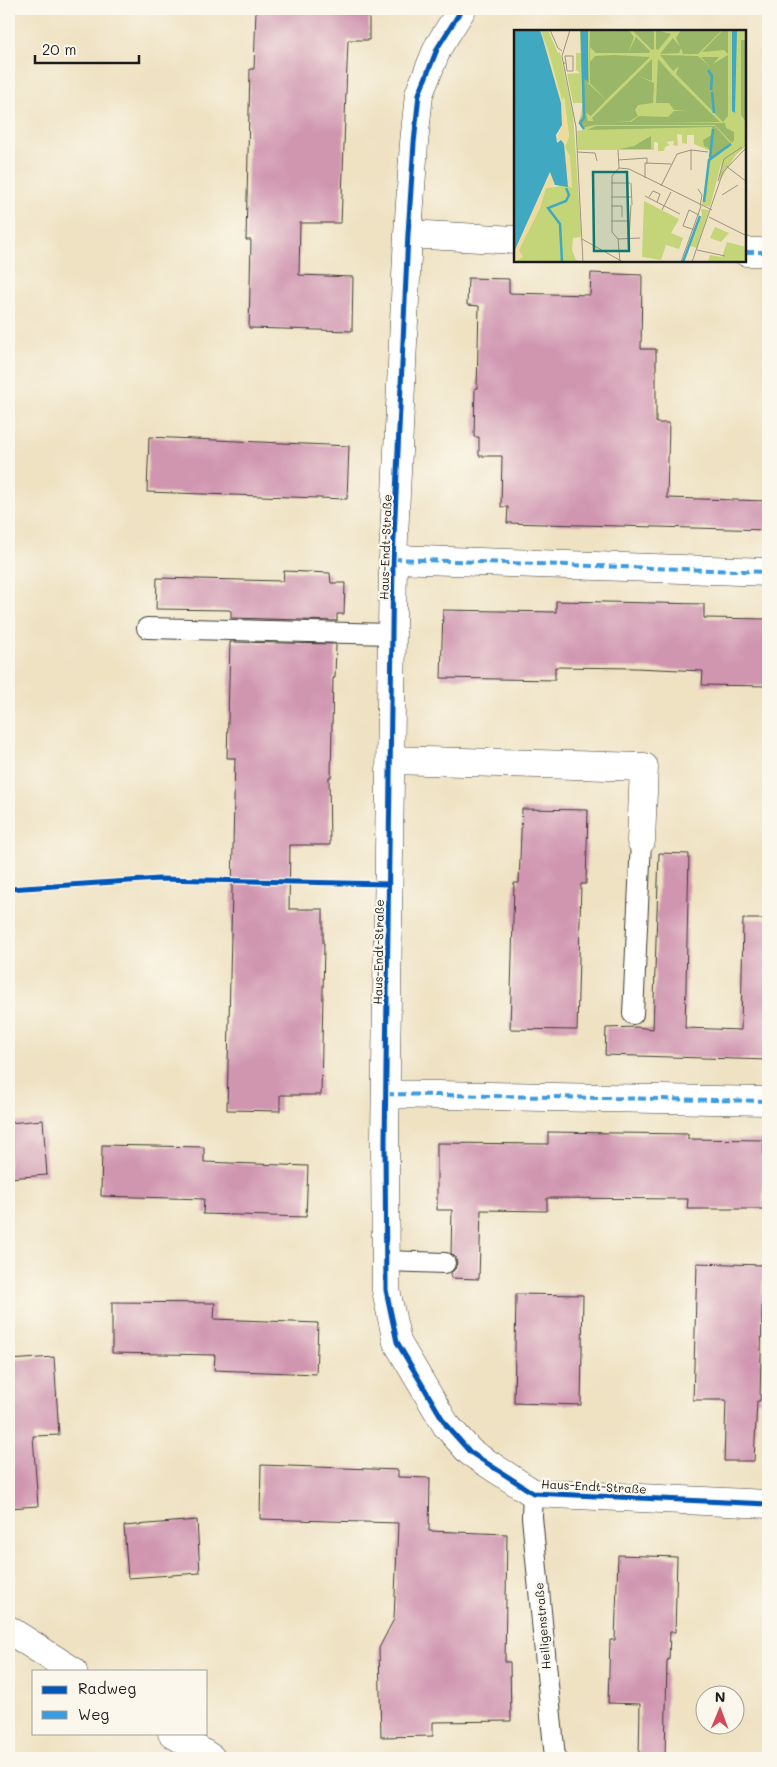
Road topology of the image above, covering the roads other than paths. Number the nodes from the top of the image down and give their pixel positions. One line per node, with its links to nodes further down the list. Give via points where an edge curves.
1 (462, 9): 2 (street, Haus-Endt-Straße, via 438,47 419,94)
2 (408, 234): 3 (street); 6 (street, Haus-Endt-Straße)
3 (514, 240)
4 (747, 252): 5 (street)
5 (768, 252)
6 (393, 559): 7 (street, Haus-Endt-Straße); 9 (street, Haus-Endt-Straße)
7 (768, 572)
8 (147, 628): 9 (lane)
9 (392, 634): 10 (street, Haus-Endt-Straße)
10 (391, 760): 11 (street, via 644,767); 13 (street, Haus-Endt-Straße)
11 (641, 841): 12 (lane)
12 (633, 1014)
13 (386, 1094): 14 (street); 15 (street, Haus-Endt-Straße)
14 (768, 1101)
15 (386, 1261): 16 (lane); 17 (street, Haus-Endt-Straße, via 386,1290 397,1342 446,1425 470,1452)
16 (445, 1264)
17 (533, 1493): 18 (street, Haus-Endt-Straße); 23 (lane, Heiligenstraße, via 532,1517)
18 (768, 1504)
19 (9, 1630): 20 (street)
20 (71, 1670)
21 (174, 1734): 22 (street)
22 (212, 1758)
23 (555, 1758)

